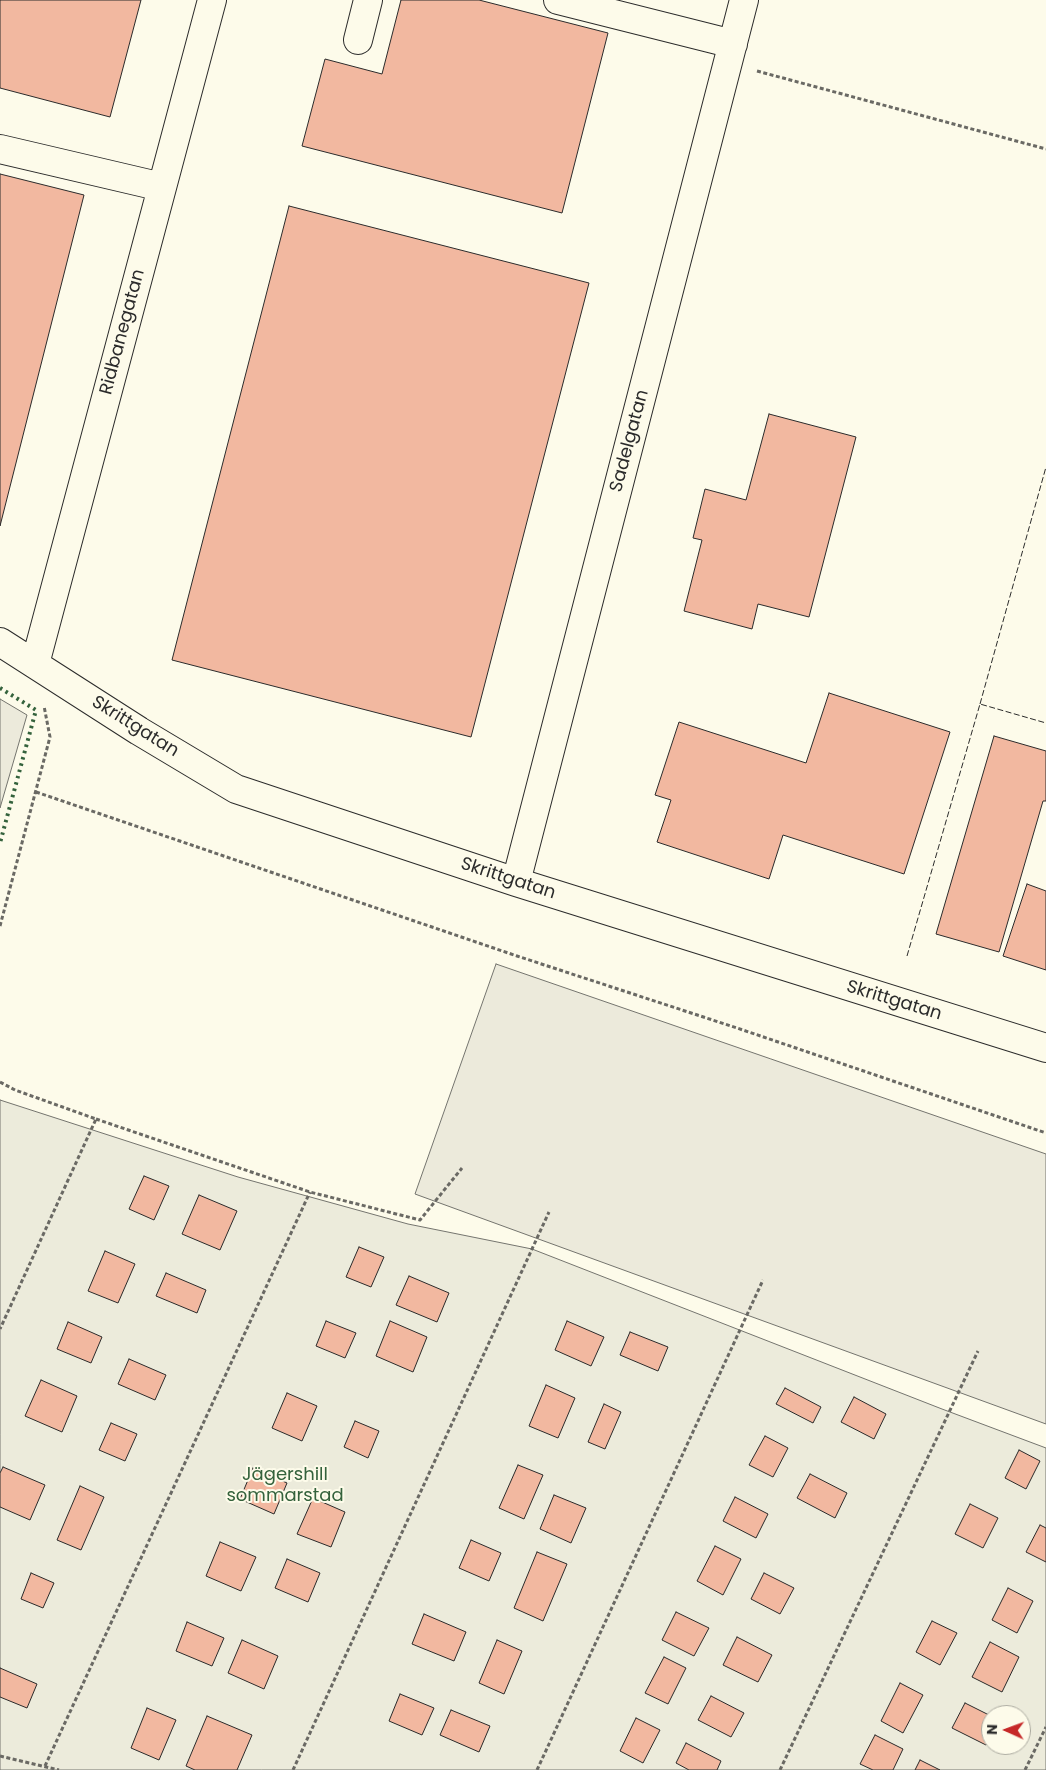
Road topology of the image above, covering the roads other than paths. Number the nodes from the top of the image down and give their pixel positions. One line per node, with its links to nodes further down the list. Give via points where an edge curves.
1 (212, 0): 8 (street, Ridbanegatan)
2 (368, 0): 5 (street)
3 (558, 0): 6 (street)
4 (744, 0): 6 (street, Sadelgatan)
5 (358, 40)
6 (731, 54): 11 (street, Sadelgatan)
7 (0, 148): 8 (street)
8 (162, 187): 10 (street, Ridbanegatan)
9 (0, 642): 10 (street, Skrittgatan)
10 (36, 664): 11 (street, Skrittgatan, via 138,731 236,789)
11 (516, 882): 12 (street, Skrittgatan)
12 (1046, 1048)

